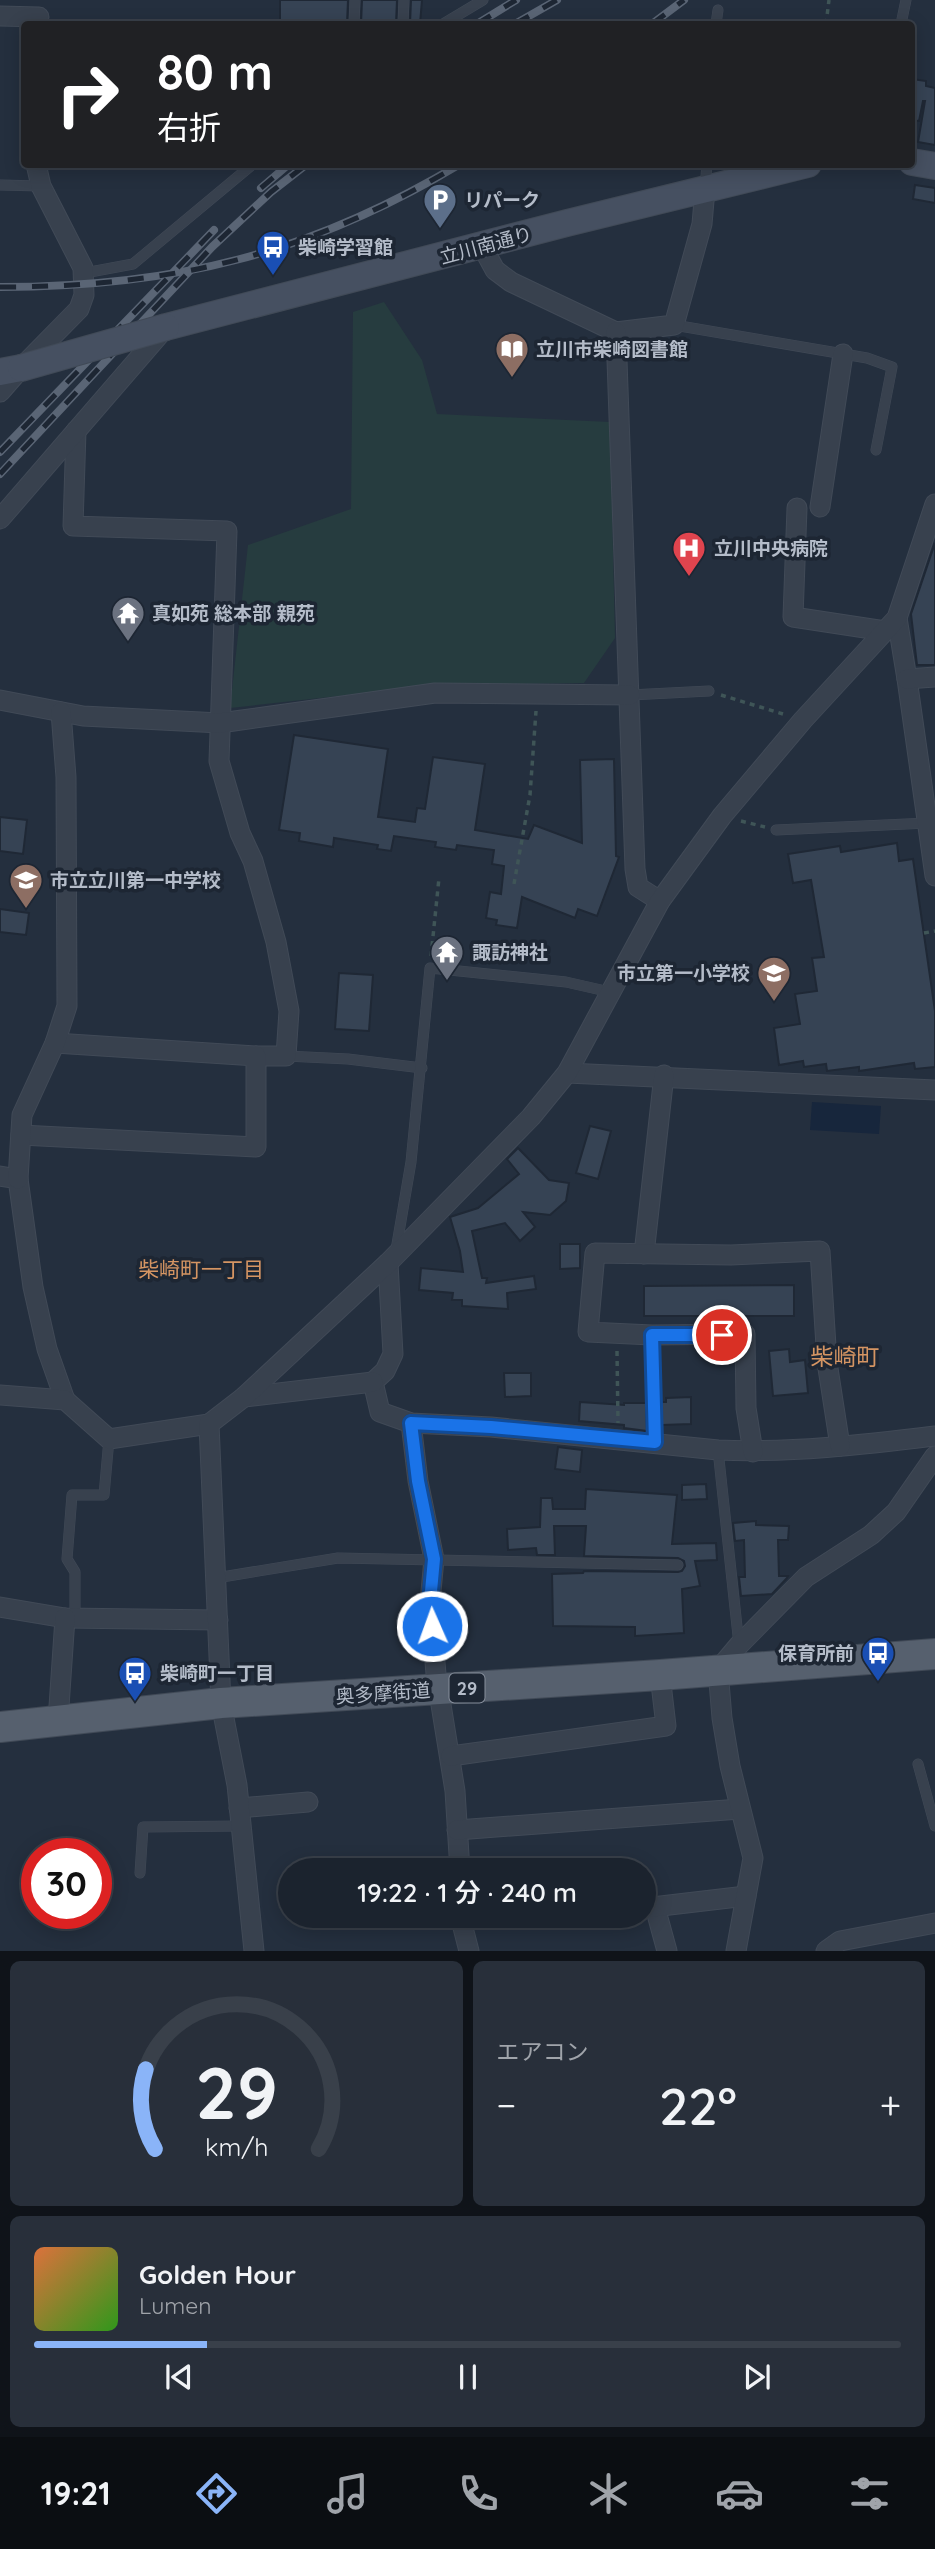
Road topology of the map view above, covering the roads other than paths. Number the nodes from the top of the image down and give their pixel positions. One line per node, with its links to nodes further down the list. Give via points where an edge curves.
1 (355, 0): 8 (lane)
2 (404, 0): 9 (lane)
3 (483, 0): 10 (lane)
4 (906, 0): 12 (lane)
5 (718, 10): 11 (lane)
6 (38, 14): 7 (street)
7 (0, 16)
8 (354, 21)
9 (403, 21)
10 (448, 21)
11 (716, 21)
12 (902, 21)
13 (915, 163): 14 (street)
14 (935, 166)
15 (37, 168): 20 (street)
16 (248, 168): 22 (lane, via 133,264 90,272)
17 (777, 168): 18 (street, 立川南通り)
18 (706, 177): 21 (street, 立川南通り); 23 (street, via 702,224)
19 (0, 185): 20 (lane)
20 (41, 186): 22 (street)
21 (482, 246): 24 (street, 立川南通り); 25 (street, via 495,270 511,282)
22 (83, 268): 27 (street, via 85,295 79,309)
23 (674, 326): 25 (street); 26 (lane)
24 (166, 327): 27 (street, 立川南通り, bridge); 29 (street)
25 (616, 332): 39 (street)
26 (843, 354): 30 (lane, via 892,368); 32 (street)
27 (10, 370): 28 (street)
28 (0, 392)
29 (76, 431): 34 (street); 42 (street, via 73,526 227,531)
30 (876, 450)
31 (935, 504): 35 (street)
32 (820, 507)
33 (797, 508): 35 (street, via 793,617)
34 (0, 519)
35 (891, 624): 37 (street); 46 (street, via 803,720)
36 (935, 677): 37 (street)
37 (908, 679): 43 (street)
38 (709, 691): 39 (lane)
39 (630, 695): 42 (street, via 435,693); 46 (street, via 635,869 638,887)
40 (0, 701): 41 (street)
41 (61, 712): 42 (street); 48 (street, via 68,1006)
42 (220, 723): 50 (street, via 219,761 276,942 289,1011)
43 (928, 823): 44 (lane); 45 (street)
44 (776, 830)
45 (935, 876)
46 (660, 901): 47 (street)
47 (610, 992): 51 (lane, via 566,982 430,968); 52 (street)
48 (55, 1043): 49 (street); 55 (street, via 22,1115)
49 (256, 1056): 50 (street); 55 (street, via 256,1147)
50 (286, 1056): 51 (lane)
51 (422, 1068): 58 (lane, via 411,1162)
52 (567, 1073): 53 (street); 58 (street, via 531,1117)
53 (664, 1075): 54 (street); 57 (street)
54 (935, 1090)
55 (22, 1135): 56 (street)
56 (9, 1177): 63 (street, via 47,1349)
57 (644, 1254): 59 (street, via 596,1253 588,1332); 69 (street, via 820,1251 827,1363)
58 (392, 1258): 60 (street, via 393,1354); 62 (street)
59 (652, 1335): 68 (lane); 71 (street, via 745,1334 746,1408)
60 (373, 1382): 62 (street); 64 (street, via 380,1412)
61 (0, 1395): 63 (street)
62 (244, 1397): 65 (street)
63 (65, 1400): 67 (street)
64 (411, 1423): 68 (street); 73 (street)
65 (209, 1424): 67 (street); 75 (street)
66 (935, 1436): 69 (street)
67 (108, 1439): 77 (lane, via 104,1495 72,1495 68,1559 75,1572)
68 (655, 1442): 70 (street)
69 (840, 1446): 71 (street)
70 (718, 1450): 71 (street); 79 (lane)
71 (753, 1452)
72 (935, 1456): 79 (street, via 896,1512 871,1535 806,1577)
73 (434, 1559): 74 (lane); 75 (lane, via 338,1558); 83 (street, via 430,1602)
74 (678, 1565)
75 (216, 1577): 78 (street)
76 (0, 1607): 77 (street)
77 (70, 1617): 78 (street); 85 (street)
78 (218, 1620): 84 (street)
79 (739, 1645): 81 (street)
80 (935, 1654): 81 (main road, 奥多摩街道 / 29)
81 (718, 1670): 82 (main road, 奥多摩街道 / 29); 90 (street, via 722,1718)
82 (660, 1675): 83 (main road, 奥多摩街道 / 29); 87 (street, via 666,1726)
83 (440, 1690): 84 (main road, 奥多摩街道 / 29); 87 (street)
84 (221, 1703): 85 (main road, 奥多摩街道 / 29); 91 (street)
85 (58, 1721): 86 (main road, 奥多摩街道 / 29)
86 (0, 1727)
87 (451, 1756): 93 (street)
88 (918, 1764): 92 (lane)
89 (308, 1802): 91 (street)
90 (740, 1809): 93 (street); 96 (street, via 753,1858)
91 (240, 1817): 95 (lane, via 143,1827); 101 (street)
92 (935, 1826)
93 (457, 1830): 94 (street)
94 (459, 1858)
95 (140, 1873)
96 (746, 1896): 97 (street); 104 (street)
97 (656, 1906)
98 (935, 1923): 105 (street, via 840,1941)
99 (656, 1924): 103 (street)
100 (463, 1928): 102 (street)
101 (254, 1951)
102 (469, 1951)
103 (667, 1951)
104 (736, 1951)
105 (826, 1951)

